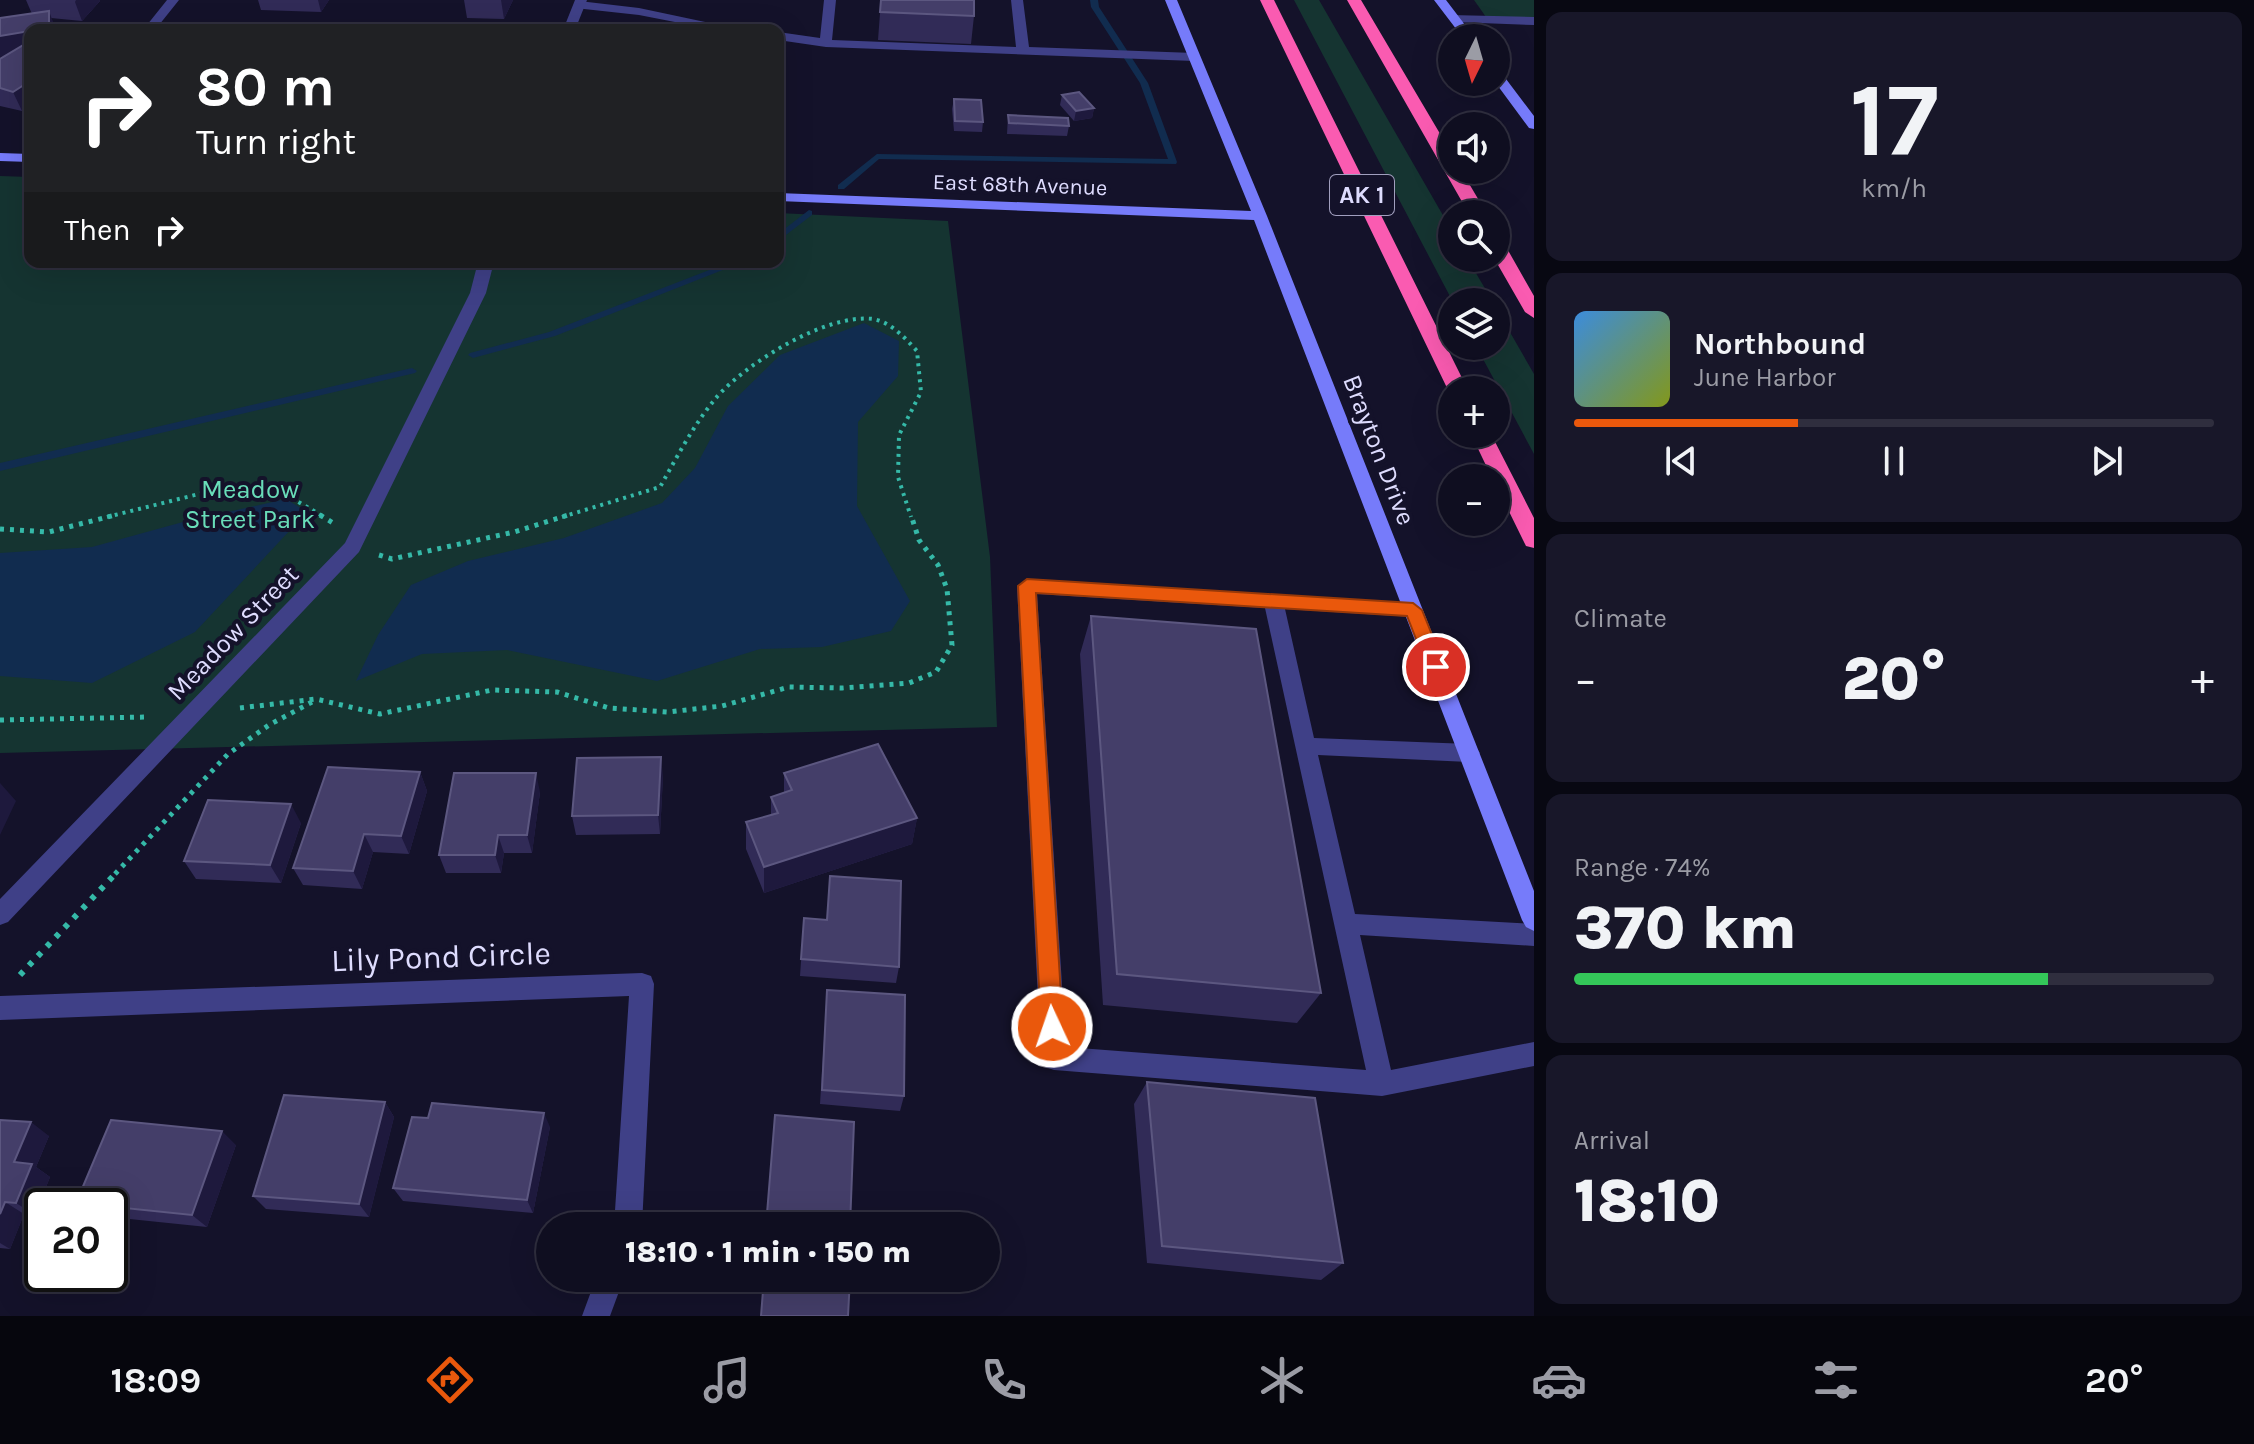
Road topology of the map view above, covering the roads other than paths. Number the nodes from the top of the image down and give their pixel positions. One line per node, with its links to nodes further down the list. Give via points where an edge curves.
1 (173, 0): 11 (street)
2 (830, 0): 16 (street)
3 (1017, 0): 17 (street)
4 (1171, 0): 18 (street, Brayton Drive)
5 (1267, 0): 29 (highway, AK 1)
6 (1354, 0): 21 (highway)
7 (1440, 0): 9 (street)
8 (580, 2): 12 (street); 13 (street, via 621,5)
9 (1454, 18): 10 (street); 14 (street)
10 (1534, 21)
11 (154, 24)
12 (571, 24)
13 (696, 24)
14 (1458, 24)
15 (784, 37): 16 (street)
16 (826, 43): 17 (street)
17 (1023, 51): 18 (street)
18 (1194, 57): 25 (street, Brayton Drive)
19 (1510, 93): 20 (street)
20 (1534, 125)
21 (1438, 145)
22 (0, 157): 23 (street)
23 (24, 158)
24 (784, 197): 25 (street, East 68th Avenue)
25 (1260, 216): 33 (street, Brayton Drive)
26 (484, 268): 36 (street, Meadow Street, via 478,293 352,547)
27 (1510, 270): 28 (highway)
28 (1534, 312)
29 (1451, 376)
30 (1488, 448): 31 (highway)
31 (1534, 540)
32 (1273, 601): 33 (street); 34 (street); 42 (street, via 1027,586 1054,1058)
33 (1413, 610): 35 (street, Brayton Drive)
34 (1306, 746): 35 (street); 38 (street)
35 (1469, 753): 37 (street, Brayton Drive)
36 (0, 915)
37 (1534, 920)
38 (1346, 924): 39 (street); 42 (street)
39 (1534, 935)
40 (0, 1008): 43 (street, Lily Pond Circle, via 642,984)
41 (1534, 1054): 42 (street)
42 (1382, 1084)
43 (629, 1212)
44 (605, 1292): 45 (street)
45 (596, 1316)

